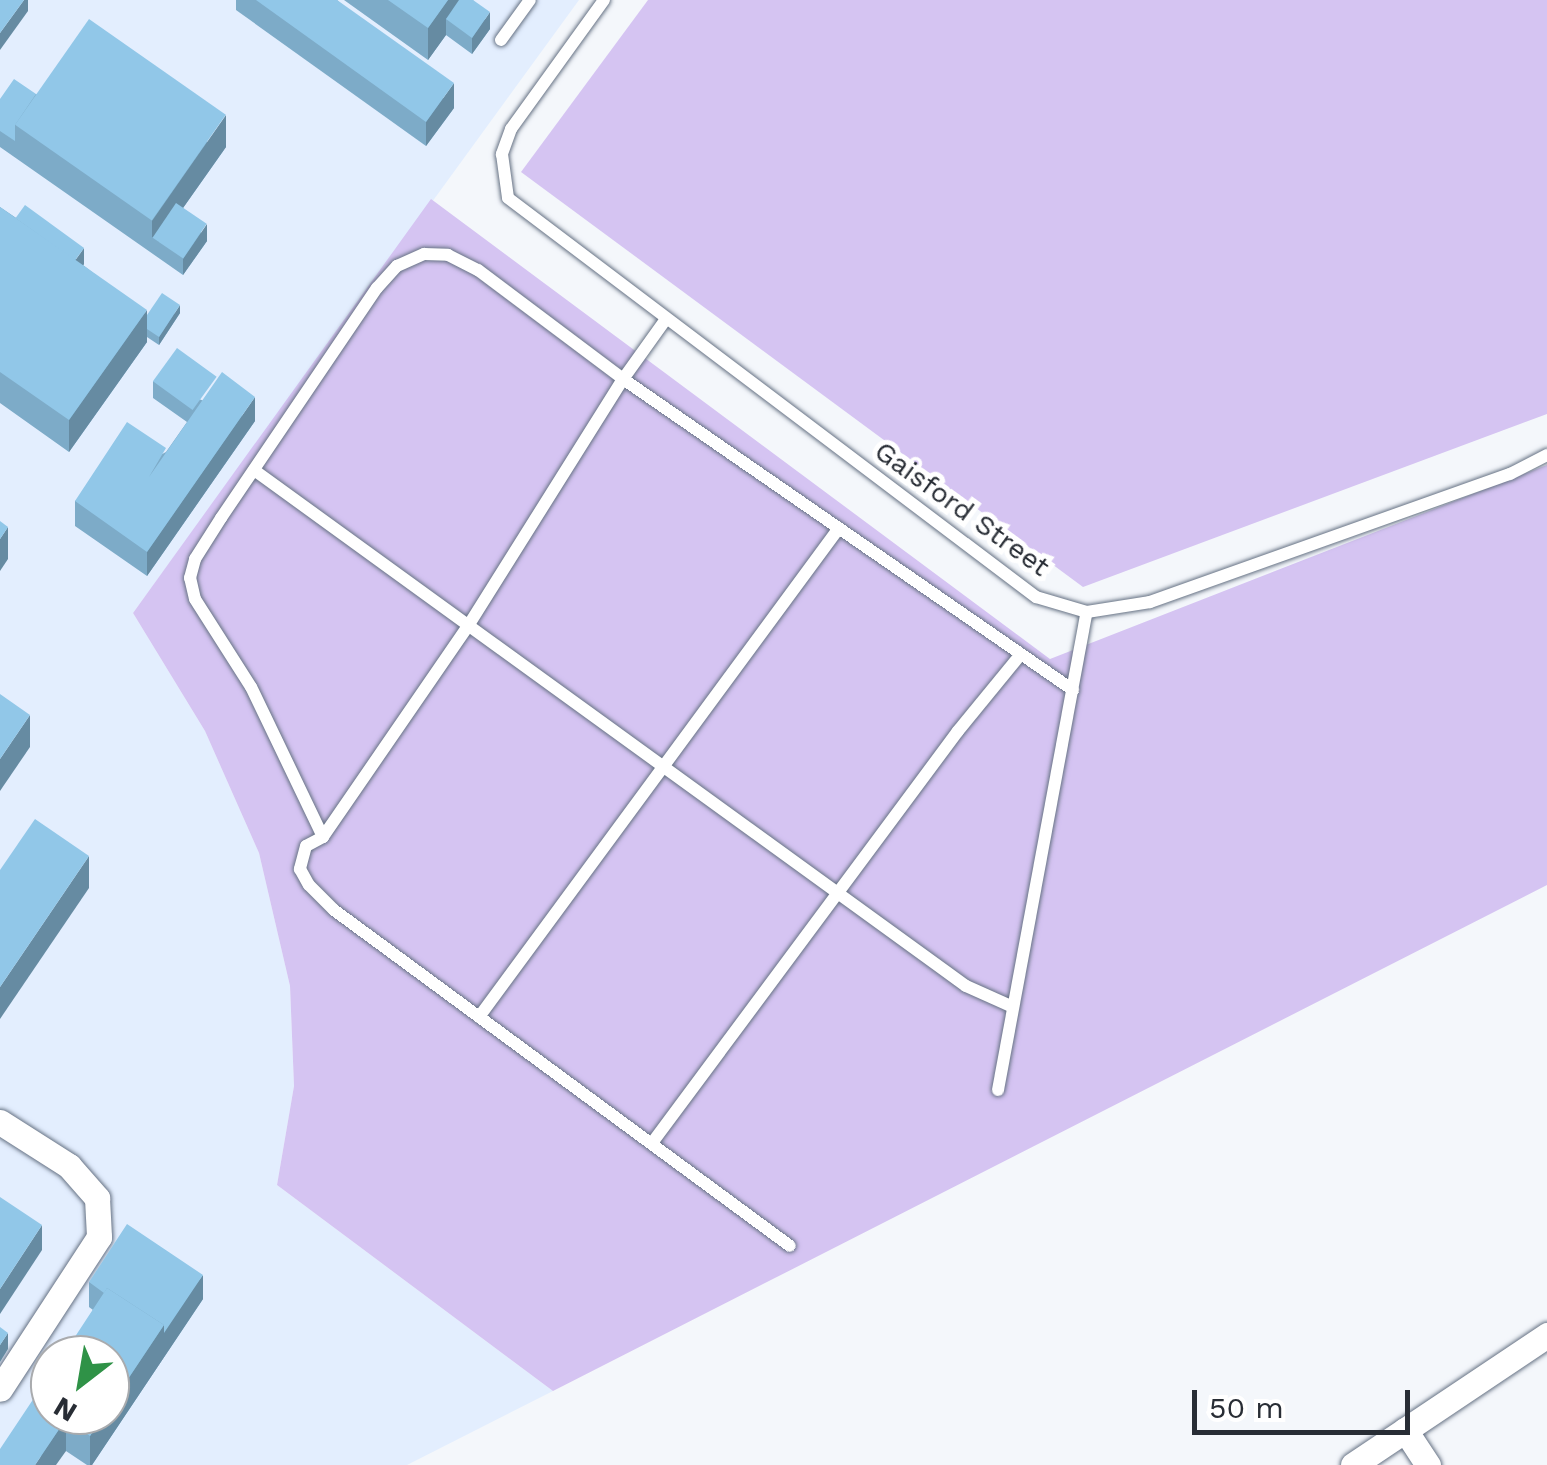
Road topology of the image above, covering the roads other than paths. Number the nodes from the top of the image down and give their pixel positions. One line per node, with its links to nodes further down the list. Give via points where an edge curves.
1 (530, 0): 3 (lane)
2 (604, 0): 4 (lane, Gaisford Street, via 528,104 502,154 508,198)
3 (501, 40)
4 (666, 319): 5 (lane); 9 (lane, Gaisford Street, via 1036,597)
5 (623, 379): 7 (lane, via 478,270 448,255 424,254 397,266 377,288); 8 (lane); 10 (lane)
6 (1547, 455): 9 (lane, Gaisford Street, via 1150,602)
7 (254, 470): 10 (lane); 14 (lane, via 190,578 195,599 251,687)
8 (839, 528): 11 (lane); 13 (lane)
9 (1087, 612): 12 (lane)
10 (468, 626): 13 (lane); 14 (lane)
11 (1021, 654): 12 (lane); 15 (lane)
12 (1073, 690): 16 (lane)
13 (664, 768): 15 (lane); 17 (lane)
14 (323, 837): 17 (lane, via 306,846 301,858 309,885)
15 (839, 893): 16 (lane, via 966,986); 20 (lane)
16 (1013, 1007): 18 (lane)
17 (479, 1017): 20 (lane)
18 (998, 1090)
19 (0, 1122): 23 (street, via 68,1166 97,1198 99,1236)
20 (652, 1143): 21 (lane)
21 (790, 1246)
22 (1547, 1335): 24 (street)
23 (0, 1390)
24 (1405, 1430): 25 (street); 26 (street)
25 (1353, 1465)
26 (1428, 1465)

